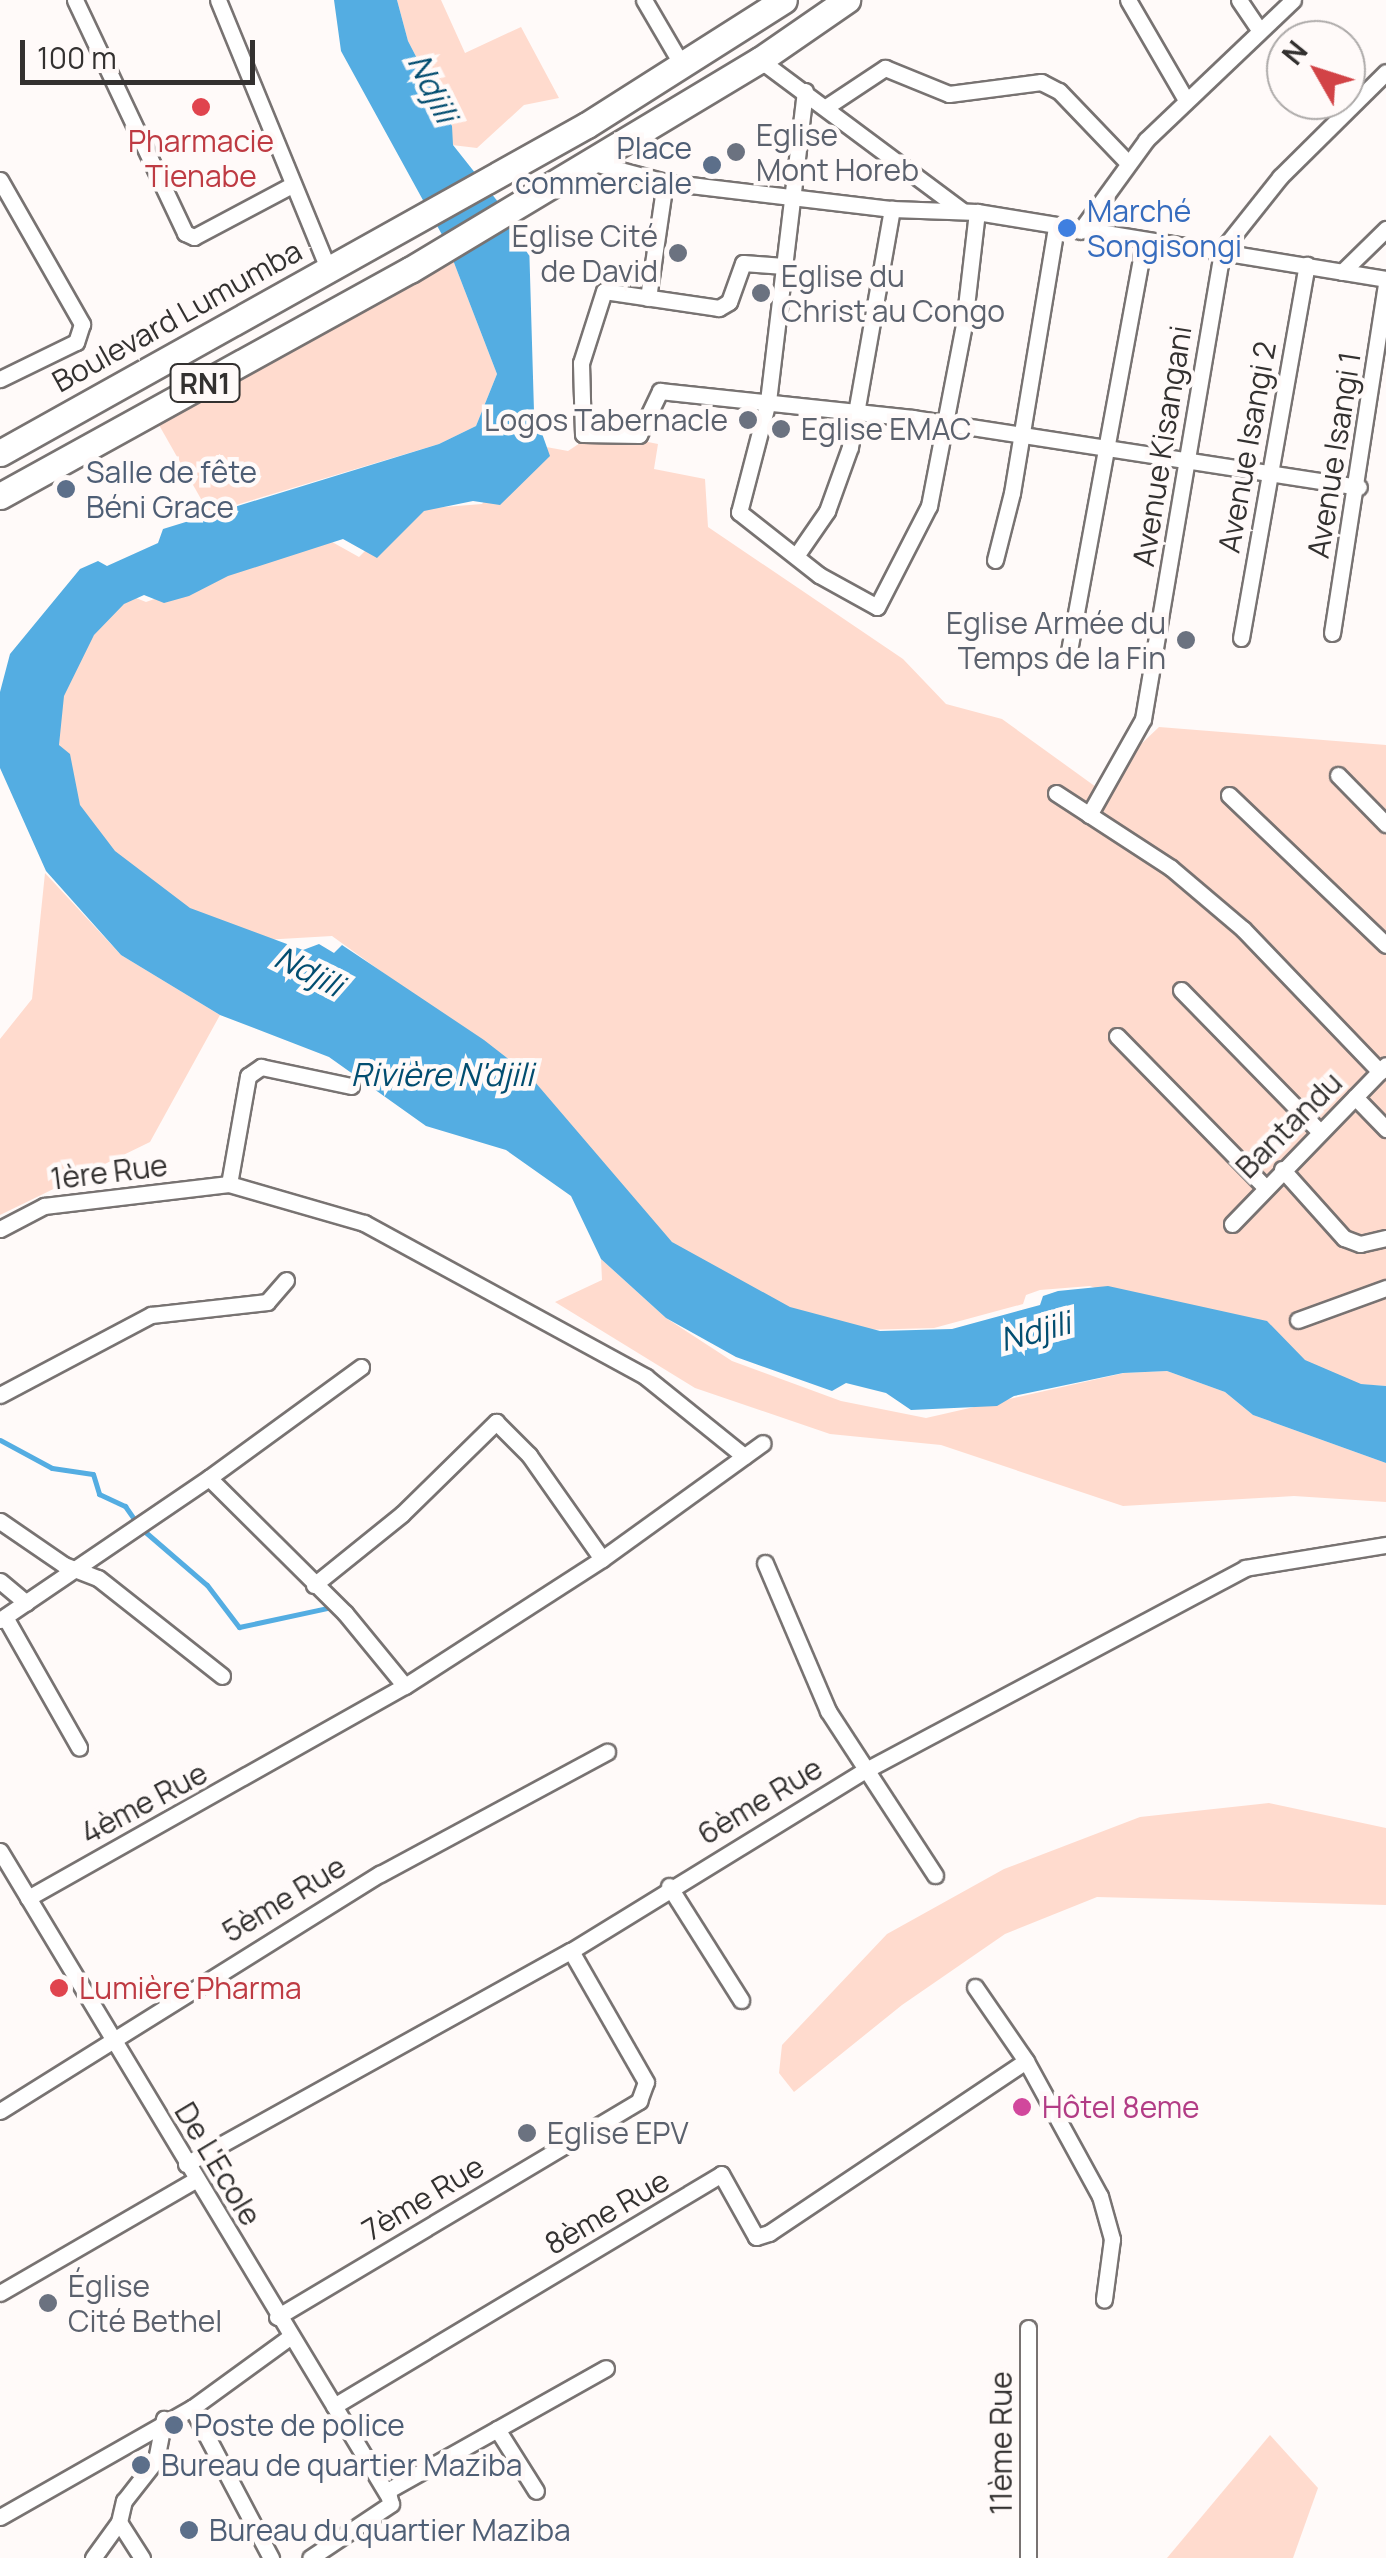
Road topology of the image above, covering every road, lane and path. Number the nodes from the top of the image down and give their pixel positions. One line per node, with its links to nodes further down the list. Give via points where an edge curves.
1 (76, 0): 20 (street, via 185,233 194,237)
2 (218, 0): 20 (street)
3 (644, 0): 11 (street)
4 (784, 0): 11 (highway, RN1)
5 (847, 0): 10 (highway, RN1)
6 (1128, 0): 14 (street)
7 (1238, 0): 9 (street)
8 (1294, 0): 9 (street)
9 (1260, 31): 14 (street)
10 (760, 60): 13 (street); 16 (highway, RN1)
11 (682, 65): 31 (highway, Boulevard Lumumba / RN1)
12 (1386, 72): 28 (street, via 1280,177)
13 (804, 91): 15 (street); 21 (street)
14 (1186, 100): 17 (street)
15 (826, 107): 17 (street, via 886,68 949,94 1041,82 1059,90); 23 (street)
16 (589, 161): 19 (street); 45 (highway, RN1, via 410,270)
17 (1127, 162): 26 (street)
18 (0, 180): 35 (street, via 82,324 76,342)
19 (665, 182): 21 (street); 34 (street)
20 (290, 186): 31 (street)
21 (793, 199): 22 (street); 30 (street)
22 (892, 210): 23 (street); 37 (street)
23 (969, 212): 24 (street); 38 (street)
24 (1056, 227): 26 (street); 39 (street)
25 (1386, 229): 32 (street)
26 (1080, 232): 27 (street)
27 (1144, 241): 28 (street); 40 (street)
28 (1222, 250): 29 (street); 42 (street, Avenue Kisangani)
29 (1308, 265): 32 (street); 43 (street, Avenue Isangi 2)
30 (784, 266): 34 (street, via 743,263 725,306); 36 (street)
31 (328, 268): 41 (highway, Boulevard Lumumba / RN1)
32 (1342, 272): 33 (street)
33 (1386, 283): 44 (street, Avenue Isangi 1)
34 (648, 298): 36 (street, via 610,290 600,296 581,363 583,434 639,435 660,391)
35 (0, 379)
36 (768, 402): 37 (street); 46 (street, via 739,512)
37 (857, 412): 38 (street); 46 (street, via 827,512)
38 (948, 424): 39 (street); 46 (street, via 924,519 877,607)
39 (1022, 435): 40 (street); 47 (street)
40 (1106, 446): 42 (street); 50 (street)
41 (0, 453)
42 (1186, 459): 43 (street); 54 (street, Avenue Kisangani, via 1143,719)
43 (1272, 470): 44 (street); 49 (street, Avenue Isangi 2)
44 (1359, 487): 48 (street, Avenue Isangi 1)
45 (0, 496)
46 (796, 556)
47 (994, 560)
48 (1332, 633)
49 (1242, 638)
50 (1069, 651)
51 (1338, 775): 55 (street)
52 (1056, 794): 54 (street)
53 (1229, 795): 56 (street)
54 (1090, 815): 59 (street, via 1171,868 1243,929)
55 (1386, 824)
56 (1386, 945)
57 (1181, 990): 63 (street)
58 (1117, 1036): 66 (street)
59 (1383, 1068): 61 (street, Bantandu)
60 (351, 1086): 65 (street, via 260,1067 248,1076)
61 (1356, 1097): 62 (street); 63 (street, Bantandu)
62 (1386, 1129)
63 (1320, 1132): 64 (street, Bantandu)
64 (1282, 1169): 66 (street, Bantandu); 69 (street, via 1344,1238 1360,1244)
65 (229, 1184): 68 (street, 1ère Rue, via 44,1206); 76 (street, via 364,1223 483,1285 646,1377)
66 (1264, 1186): 67 (street, Bantandu)
67 (1232, 1224)
68 (0, 1229)
69 (1386, 1238)
70 (286, 1280): 74 (street, via 268,1302 151,1315)
71 (1386, 1288): 72 (street)
72 (1298, 1320)
73 (361, 1367): 77 (street)
74 (0, 1394)
75 (763, 1442): 76 (street, 4ème Rue)
76 (744, 1456): 80 (street, 4ème Rue)
77 (209, 1478): 82 (street); 84 (street)
78 (0, 1521): 82 (street, via 64,1565)
79 (1386, 1545): 91 (street, 6ème Rue, via 1246,1568)
80 (602, 1559): 84 (street, via 529,1454 496,1422 402,1514); 88 (street, 4ème Rue)
81 (765, 1564): 91 (street, via 828,1711)
82 (80, 1566): 85 (street); 87 (street)
83 (0, 1581): 85 (street)
84 (314, 1585): 88 (street)
85 (26, 1603): 86 (street)
86 (3, 1618): 89 (street)
87 (222, 1676)
88 (406, 1686): 96 (street, 4ème Rue)
89 (79, 1747)
90 (607, 1752): 100 (street, 5ème Rue, via 380,1874 128,2025)
91 (864, 1771): 94 (street); 95 (street, 6ème Rue)
92 (0, 1851): 93 (street, De L'Ecole)
93 (6, 1876): 96 (street, De L'Ecole)
94 (935, 1876)
95 (670, 1886): 97 (street, 6ème Rue); 99 (street)
96 (28, 1898): 100 (street, De L'Ecole)
97 (572, 1951): 103 (street, 6ème Rue); 107 (street, 7ème Rue, via 642,2074 645,2092)
98 (976, 1987): 101 (street)
99 (741, 2000)
100 (112, 2041): 102 (street, 5ème Rue); 103 (street, De L'Ecole)
101 (1026, 2061): 106 (street, via 1100,2196 1112,2239); 111 (street, 8ème Rue, via 769,2233 756,2237 721,2174)
102 (0, 2110)
103 (186, 2164): 104 (street, De L'Ecole)
104 (195, 2180): 105 (street); 107 (street, De L'Ecole)
105 (0, 2294)
106 (1104, 2299)
107 (278, 2317): 109 (street, De L'Ecole)
108 (1028, 2328): 123 (street, 11ème Rue)
109 (291, 2336): 111 (street, De L'Ecole); 112 (street)
110 (606, 2368): 114 (street)
111 (334, 2406): 116 (street, De L'Ecole)
112 (192, 2408): 113 (street); 121 (street)
113 (164, 2419): 117 (street); 118 (street, via 156,2460 124,2501)
114 (497, 2429): 115 (street); 116 (street)
115 (536, 2492)
116 (389, 2498): 122 (street)
117 (0, 2516)
118 (120, 2522): 119 (street); 120 (street)
119 (93, 2558)
120 (142, 2558)
121 (271, 2558)
122 (310, 2558)
123 (1028, 2558)

